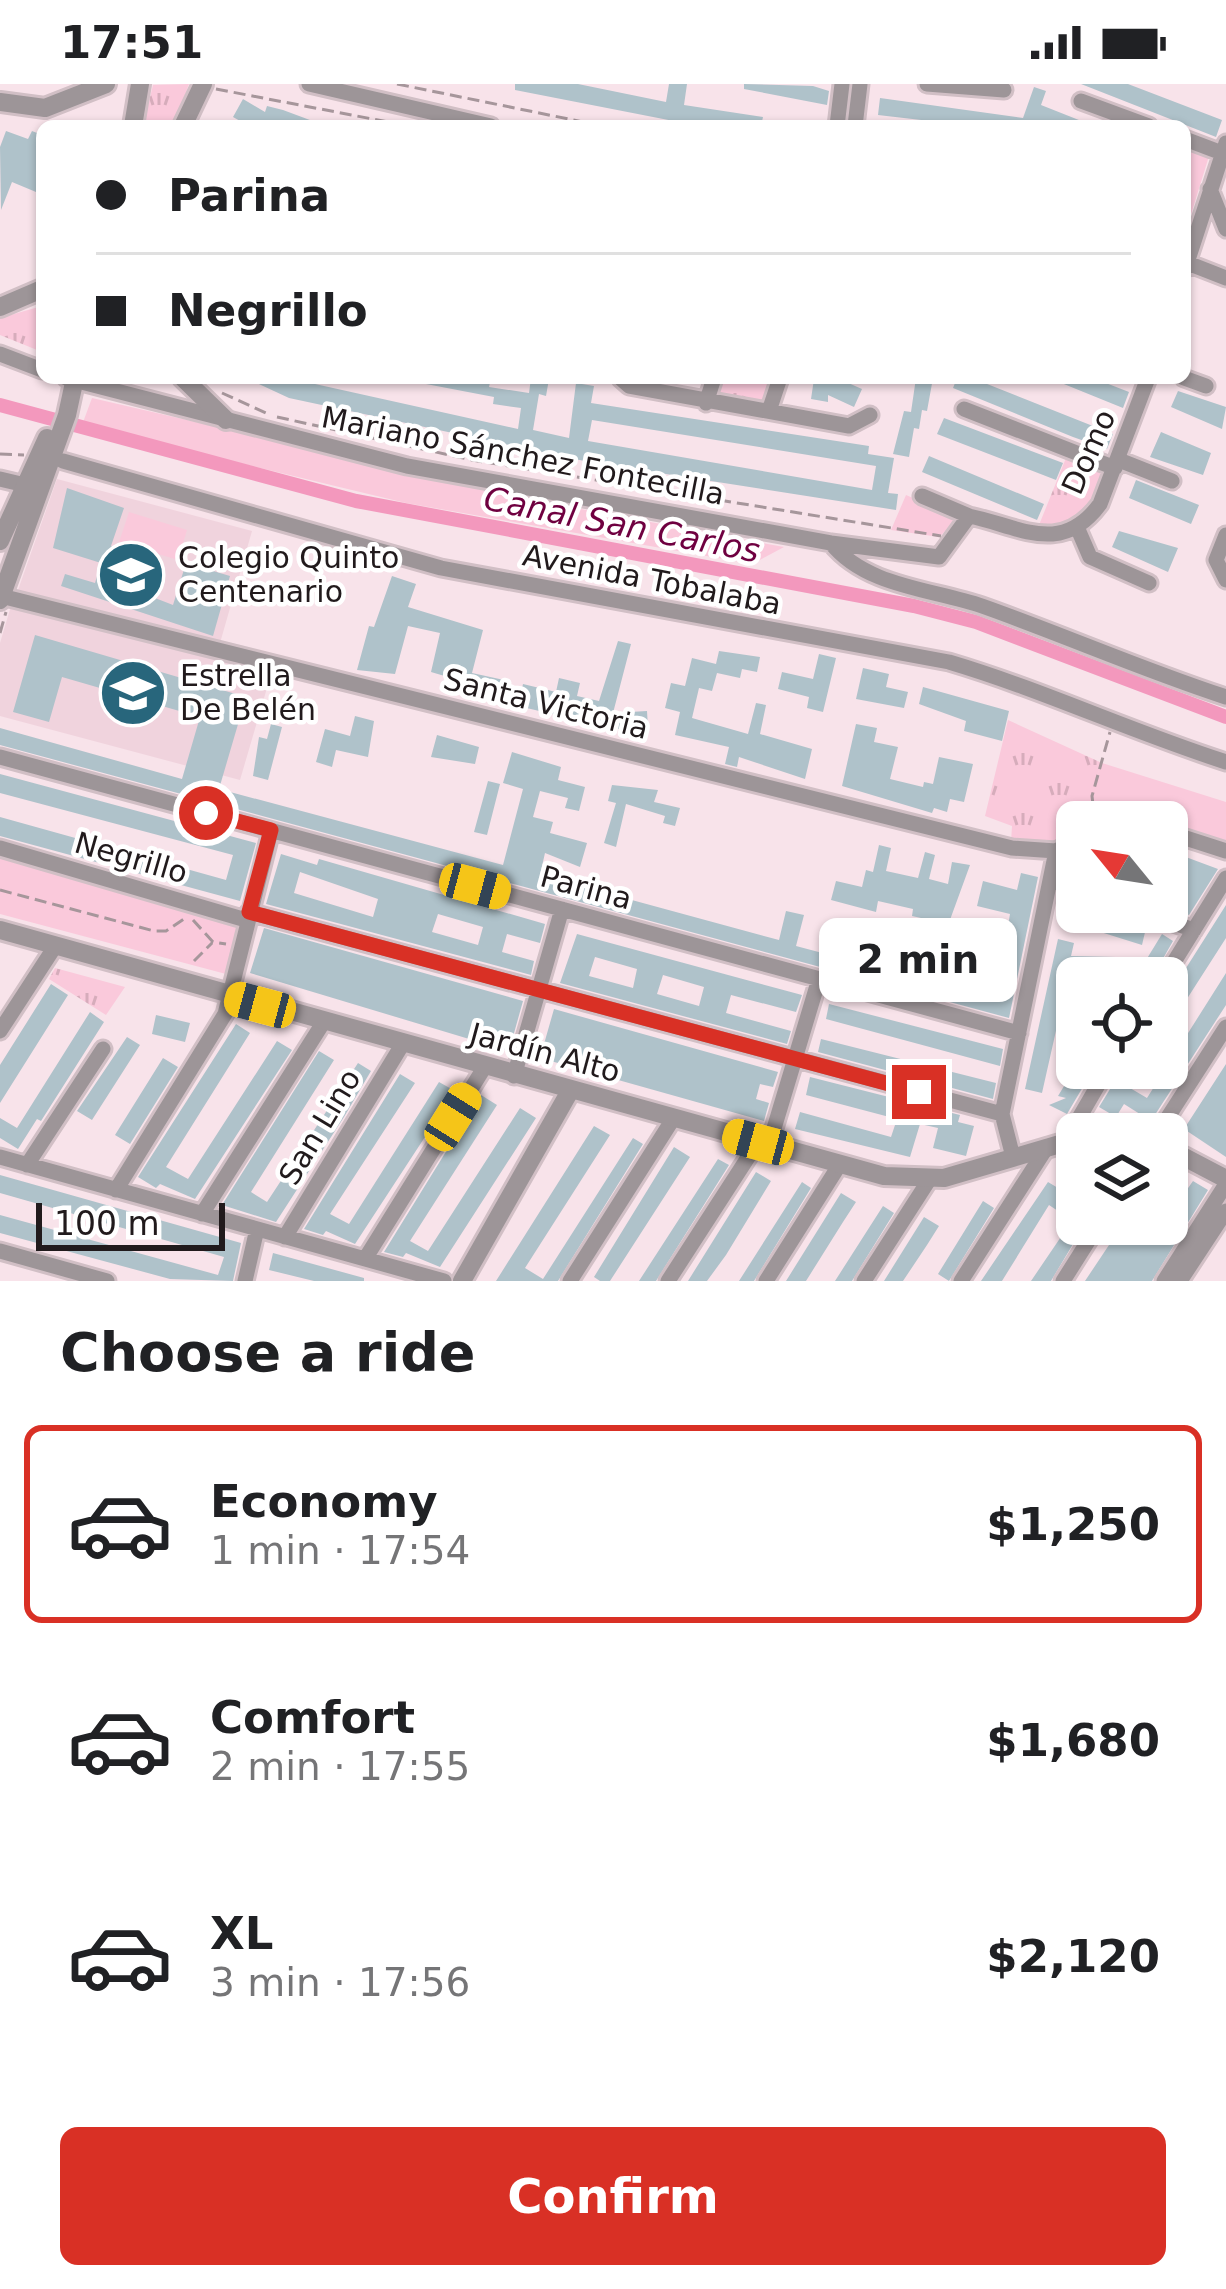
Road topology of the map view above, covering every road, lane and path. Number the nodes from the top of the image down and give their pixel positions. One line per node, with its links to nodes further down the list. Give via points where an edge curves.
1 (106, 84): 10 (street)
2 (140, 84): 15 (street)
3 (310, 84): 12 (street)
4 (367, 84): 12 (street)
5 (397, 84): 19 (path)
6 (842, 84): 20 (street)
7 (860, 84): 21 (street)
8 (927, 84): 11 (street)
9 (207, 86): 16 (street); 17 (path)
10 (78, 90): 14 (street, via 34,109)
11 (1004, 90)
12 (382, 100): 17 (street)
13 (1081, 101): 22 (street)
14 (0, 102)
15 (134, 120)
16 (187, 120)
17 (414, 120): 18 (street)
18 (435, 120)
19 (574, 120)
20 (839, 120)
21 (857, 120)
22 (1133, 120)
23 (1191, 140): 24 (street)
24 (1224, 148): 25 (street)
25 (1210, 189): 26 (street); 27 (street)
26 (1226, 229)
27 (1191, 249)
28 (1191, 267): 29 (street)
29 (1226, 278)
30 (36, 292): 31 (street)
31 (0, 307)
32 (0, 354): 33 (street)
33 (36, 368)
34 (1191, 381): 42 (street)
35 (71, 384): 49 (street)
36 (91, 384): 48 (street, Mariano Sánchez Fontecilla)
37 (189, 384): 48 (street)
38 (626, 384): 44 (street)
39 (712, 384): 44 (street)
40 (778, 384): 46 (street)
41 (1146, 384): 52 (street, Domo)
42 (1206, 386)
43 (220, 392): 63 (path, via 268,415 410,448)
44 (706, 403): 46 (street)
45 (964, 409): 52 (street)
46 (769, 411): 47 (street, via 849,426)
47 (870, 415)
48 (226, 420): 62 (street, Mariano Sánchez Fontecilla, via 407,466)
49 (56, 447): 51 (street); 57 (street); 69 (street, Avenida Tobalaba, via 441,568 949,662 1021,683)
50 (0, 454): 51 (path)
51 (38, 458): 55 (street)
52 (1117, 464): 54 (street); 59 (street, Domo, via 1100,504)
53 (0, 479): 55 (street)
54 (1172, 481)
55 (21, 484): 57 (street); 61 (street)
56 (922, 496): 58 (street, Domo)
57 (34, 502): 61 (street)
58 (969, 516): 59 (street, Domo, via 1037,537); 63 (street)
59 (1076, 527): 65 (street, via 1090,557)
60 (1226, 535): 64 (street, via 1216,560)
61 (7, 539): 66 (street)
62 (831, 543): 63 (street, Mariano Sánchez Fontecilla, via 939,556); 68 (street, Mariano Sánchez Fontecilla, via 845,561 913,589 975,604)
63 (944, 544)
64 (1226, 580)
65 (1149, 583)
66 (3, 602): 67 (path); 77 (street, Santa Victoria, via 989,842)
67 (0, 633)
68 (1226, 697)
69 (1114, 725): 71 (street, Avenida Tobalaba); 72 (path)
70 (0, 757): 73 (street, Parina)
71 (1226, 762)
72 (1093, 801)
73 (271, 830): 82 (street, Parina); 83 (street)
74 (1188, 838): 76 (street)
75 (0, 848): 83 (street, Negrillo)
76 (1226, 850)
77 (1056, 851): 79 (street)
78 (1226, 878): 86 (street)
79 (1051, 880): 80 (street); 98 (street)
80 (1056, 882)
81 (0, 890): 87 (path, via 154,931 191,919)
82 (562, 909): 92 (street, Parina); 93 (street)
83 (248, 916): 88 (street); 93 (street, Negrillo)
84 (1188, 928): 86 (street)
85 (0, 930): 89 (street, Jardín Alto)
86 (1194, 930): 90 (street)
87 (213, 941): 88 (path); 91 (path)
88 (240, 947): 94 (street)
89 (54, 948): 94 (street, Jardín Alto); 97 (street)
90 (1177, 957)
91 (194, 961)
92 (819, 979): 98 (street, Parina); 101 (street)
93 (538, 991): 101 (street, Negrillo); 103 (street)
94 (228, 997): 95 (street, Jardín Alto); 118 (street)
95 (322, 1023): 99 (street, Jardín Alto); 120 (street)
96 (1226, 1027): 105 (street)
97 (0, 1031)
98 (1019, 1033): 106 (street)
99 (402, 1045): 102 (street, Jardín Alto); 123 (street, San Lino)
100 (103, 1049): 115 (street)
101 (796, 1060): 106 (street, Negrillo); 108 (street)
102 (484, 1068): 103 (street, Jardín Alto); 126 (street)
103 (514, 1076): 104 (street, Jardín Alto)
104 (576, 1093): 107 (street, Jardín Alto); 121 (street)
105 (1171, 1113)
106 (1001, 1114): 112 (street)
107 (674, 1119): 108 (street, Jardín Alto); 131 (street)
108 (764, 1144): 114 (street, Jardín Alto); 132 (street)
109 (1056, 1145): 112 (street, Jardín Alto)
110 (1056, 1153): 135 (street)
111 (0, 1157): 115 (street)
112 (1013, 1157): 116 (street, Jardín Alto)
113 (1188, 1160): 117 (street)
114 (840, 1164): 116 (street, Jardín Alto); 133 (street)
115 (27, 1165): 118 (street)
116 (928, 1180): 134 (street)
117 (1226, 1182): 137 (street)
118 (116, 1190): 120 (street)
119 (1226, 1211): 138 (street)
120 (202, 1214): 122 (street)
121 (492, 1226): 129 (street); 130 (street)
122 (257, 1229): 123 (street); 128 (street)
123 (285, 1237): 126 (street)
124 (1086, 1245): 136 (street)
125 (0, 1251): 127 (street)
126 (365, 1259): 129 (street)
127 (107, 1281)
128 (245, 1281)
129 (446, 1281)
130 (462, 1281)
131 (570, 1281)
132 (668, 1281)
133 (766, 1281)
134 (864, 1281)
135 (962, 1281)
136 (1063, 1281)
137 (1164, 1281)
138 (1180, 1281)

